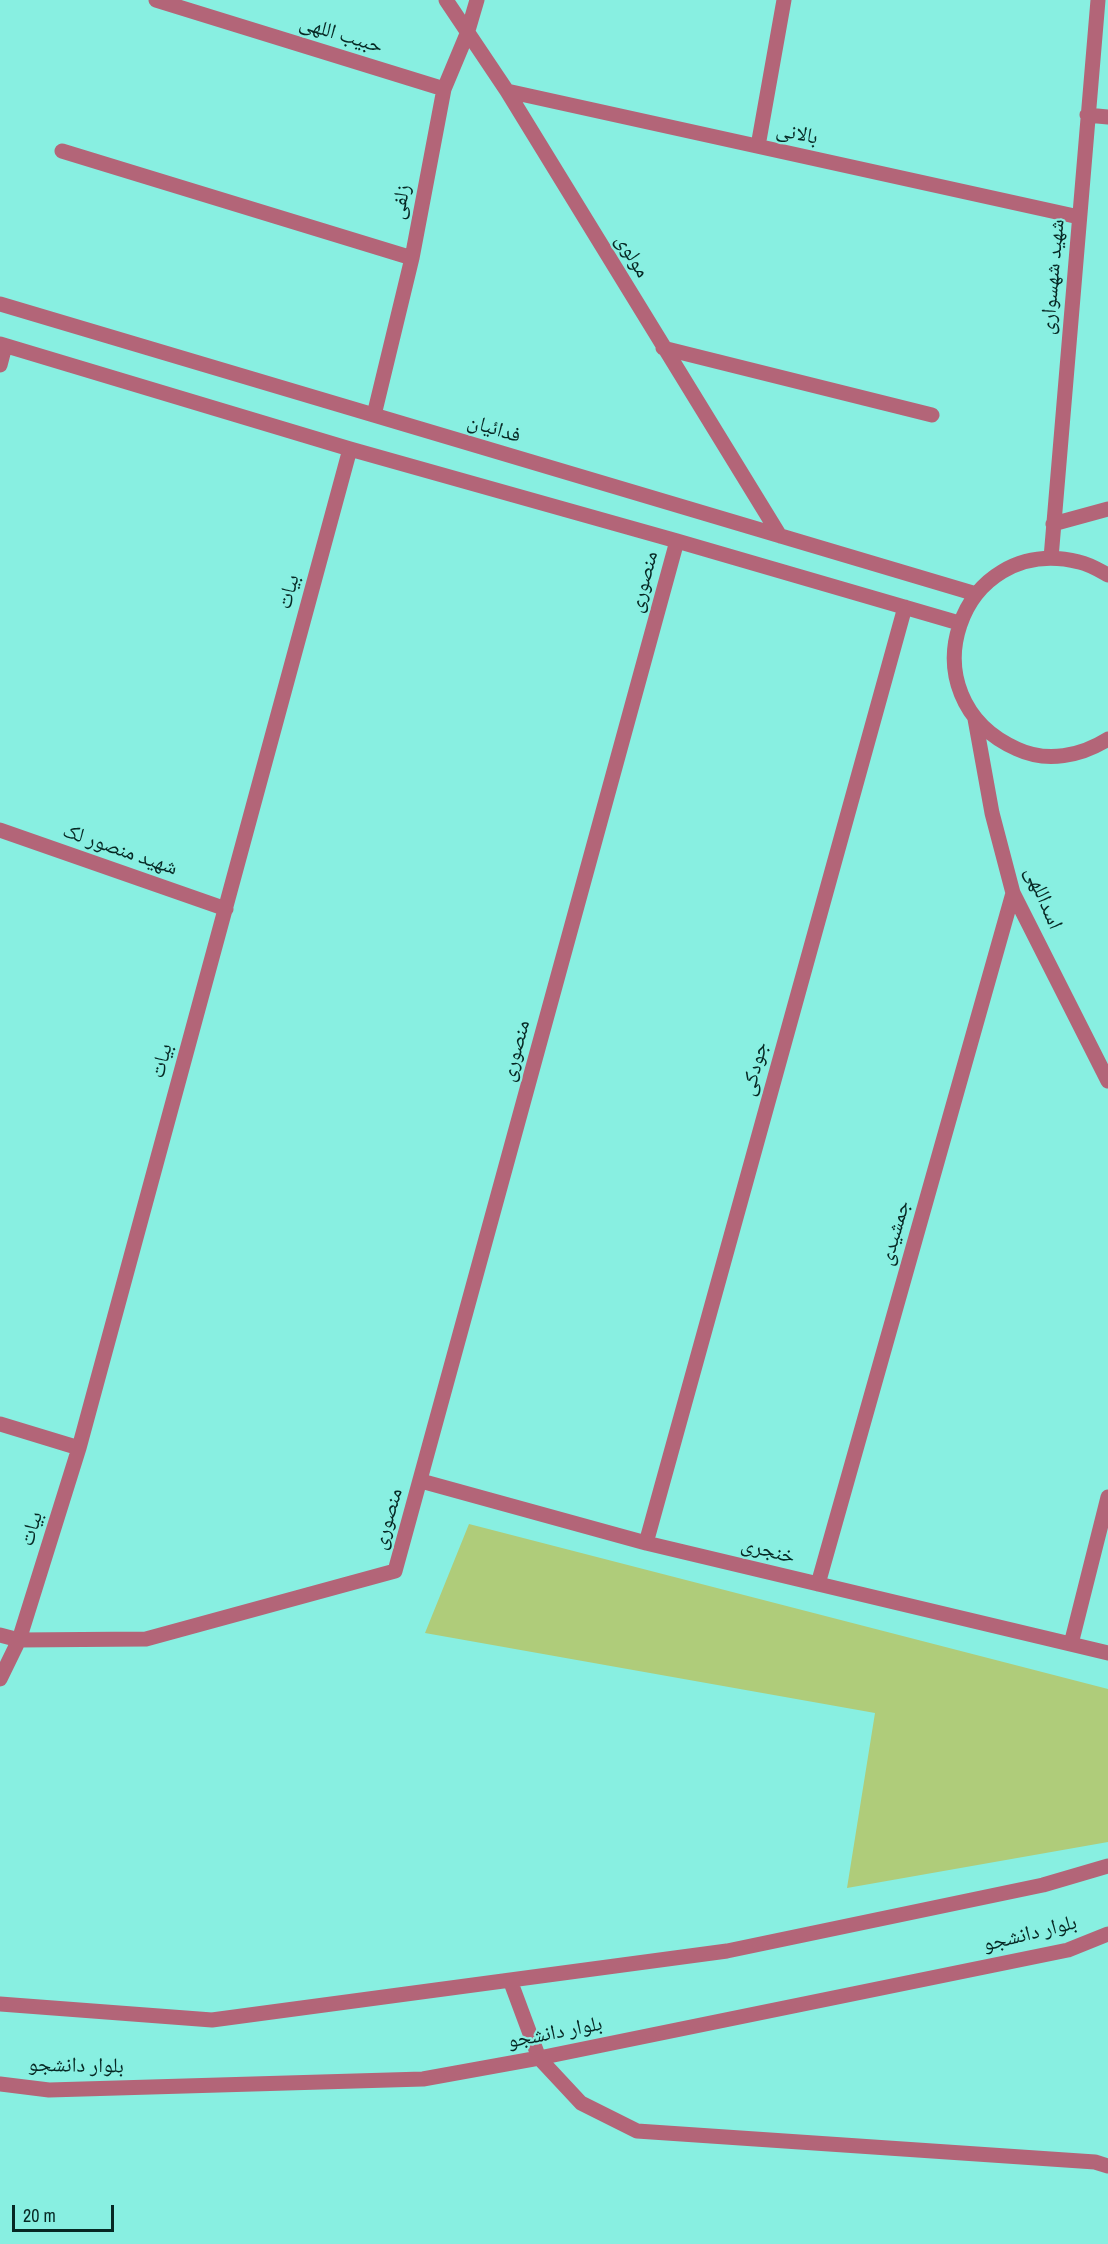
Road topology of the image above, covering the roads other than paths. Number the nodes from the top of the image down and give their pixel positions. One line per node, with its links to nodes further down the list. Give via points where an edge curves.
1 (156, 0): 7 (street, حبیب اللهی)
2 (446, 0): 6 (street, مولوی)
3 (477, 0): 6 (street, زلفی)
4 (784, 0): 11 (street)
5 (1098, 0): 9 (street, شهید شهسواری)
6 (467, 34): 7 (street, زلفی); 8 (street, مولوی)
7 (444, 88): 14 (street, زلفی)
8 (507, 91): 11 (street, بالانی); 17 (street, مولوی)
9 (1087, 115): 10 (street); 13 (street, شهید شهسواری)
10 (1108, 117)
11 (758, 146): 13 (street, بالانی)
12 (63, 151): 14 (street)
13 (1079, 217): 23 (street, شهید شهسواری)
14 (412, 258): 19 (street, زلفی)
15 (0, 304): 19 (street, فدائیان)
16 (3, 345): 18 (street); 21 (street)
17 (663, 348): 20 (street); 24 (street, مولوی)
18 (0, 365)
19 (374, 415): 24 (street, فدائیان)
20 (932, 415)
21 (350, 449): 25 (street); 35 (street, بیات)
22 (1108, 509): 23 (street)
23 (1053, 524): 26 (street, شهید شهسواری)
24 (780, 536): 28 (street, فدائیان)
25 (677, 541): 29 (street); 39 (street, منصوری)
26 (1051, 558): 27 (street, via 1080,562); 28 (street, via 1023,562 997,574)
27 (1108, 575)
28 (976, 594): 30 (street)
29 (905, 607): 30 (street); 41 (street, جودکی)
30 (960, 623): 31 (street, via 953,656 959,690)
31 (975, 719): 32 (street, via 998,741 1028,754 1060,757 1091,750); 34 (street, اسداللهی, via 992,813)
32 (1108, 739)
33 (0, 830): 35 (street, شهید منصور لک)
34 (1013, 893): 36 (street, اسداللهی); 42 (street, جمشیدی)
35 (226, 909): 38 (street, بیات)
36 (1108, 1081)
37 (0, 1424): 38 (street)
38 (79, 1448): 44 (street, بیات)
39 (421, 1481): 41 (street, خنجری); 44 (street, منصوری, via 395,1571 146,1639)
40 (1108, 1497): 45 (street)
41 (646, 1543): 42 (street, خنجری)
42 (818, 1584): 45 (street, خنجری)
43 (0, 1635): 44 (street)
44 (19, 1640): 47 (street, بیات)
45 (1071, 1644): 46 (street, خنجری)
46 (1108, 1653)
47 (0, 1679)
48 (1108, 1866): 50 (street, بلوار دانشجو, via 1043,1886 727,1951)
49 (1108, 1934): 52 (street, بلوار دانشجو, via 1068,1950)
50 (510, 1980): 51 (street, بلوار دانشجو, via 212,2020); 52 (street)
51 (0, 2004)
52 (539, 2058): 53 (street, بلوار دانشجو, via 423,2079 49,2090); 54 (street, via 581,2103 638,2131 1083,2161)
53 (0, 2084)
54 (1108, 2166)

